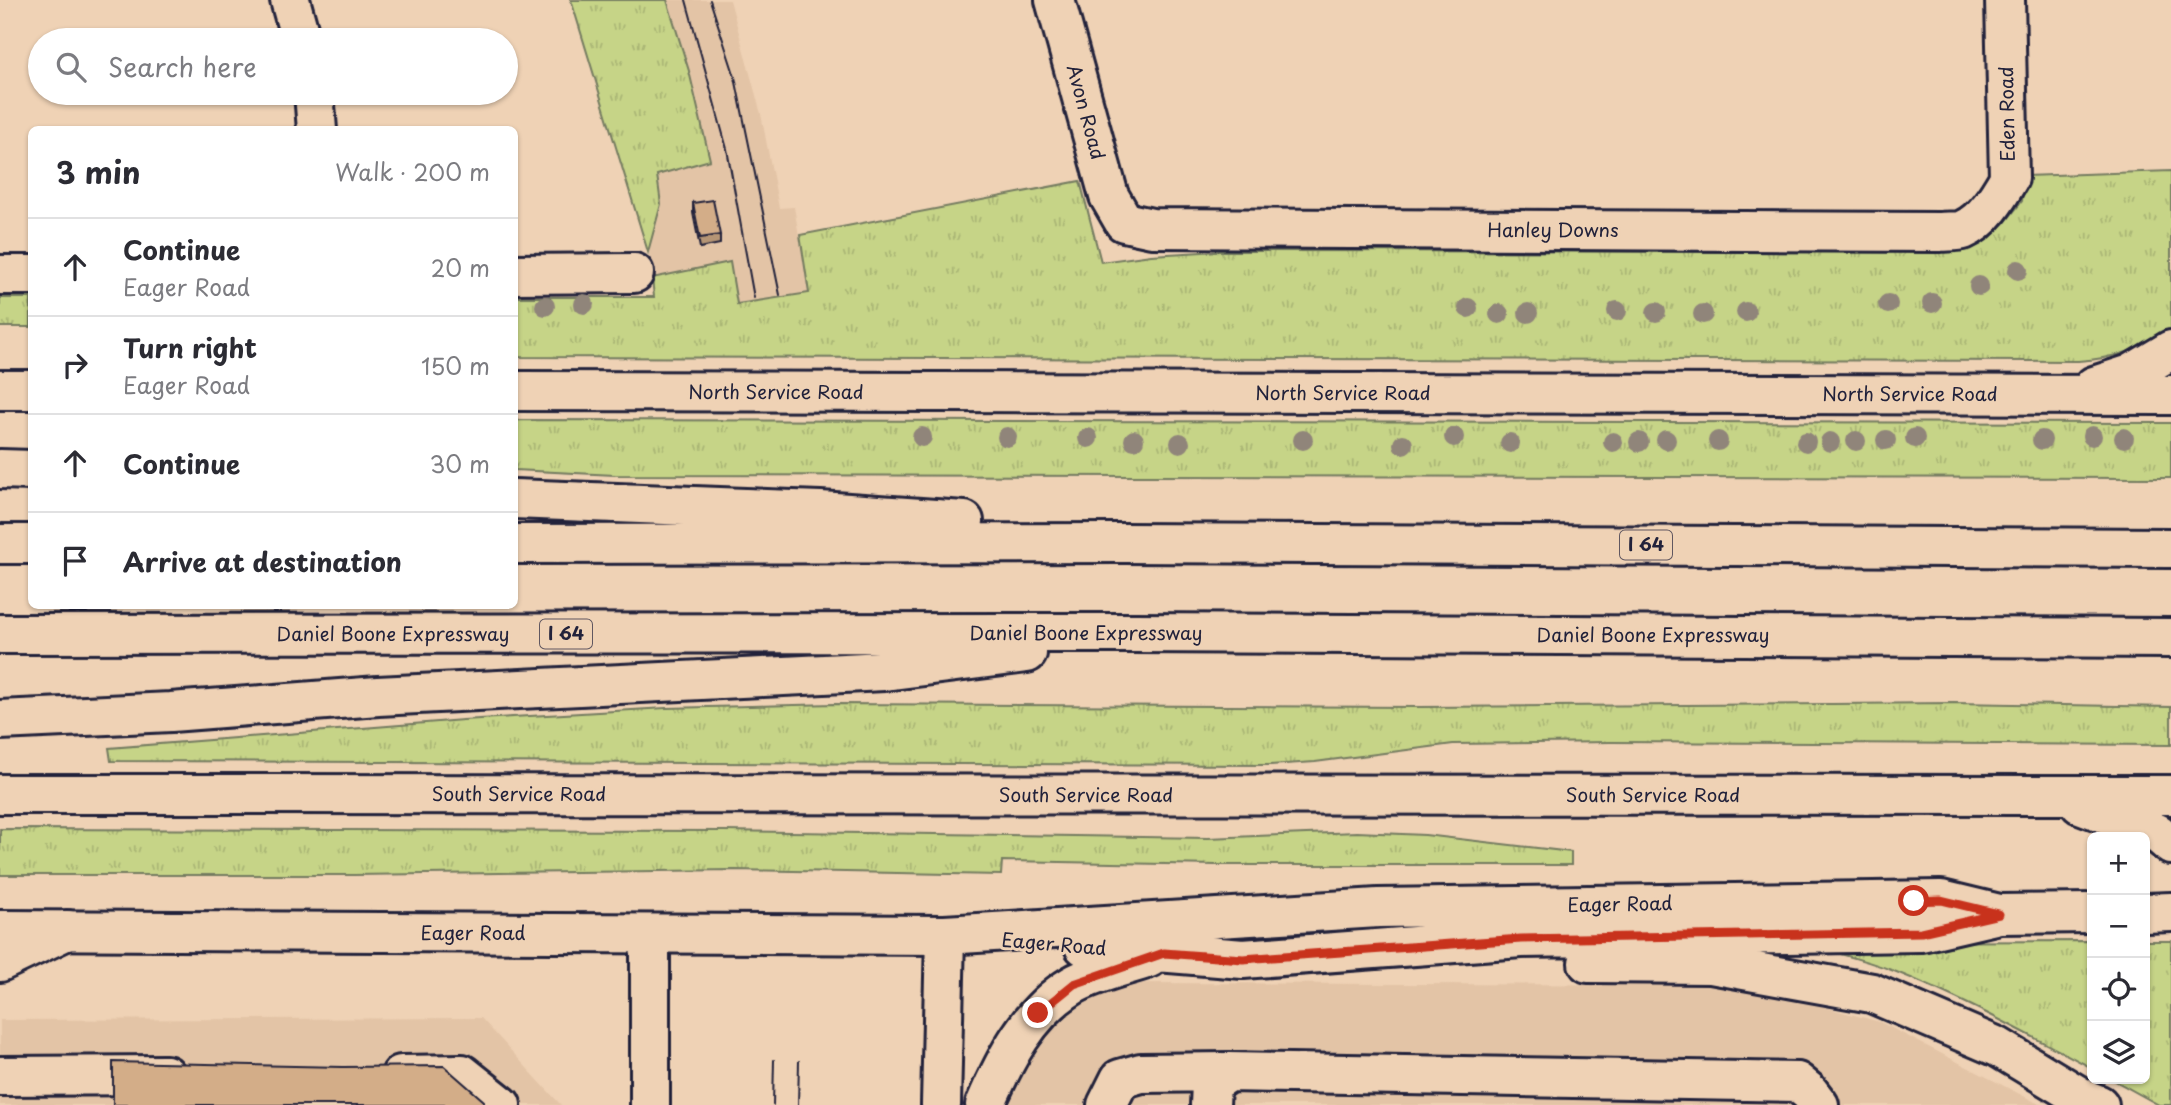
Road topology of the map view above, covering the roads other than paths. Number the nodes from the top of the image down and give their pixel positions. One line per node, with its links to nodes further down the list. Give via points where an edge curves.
1 (290, 0): 4 (main road)
2 (1055, 0): 8 (main road, Avon Road, via 1109,196)
3 (2005, 0): 7 (main road, Eden Road, via 2009,178)
4 (298, 28)
5 (315, 105): 6 (main road)
6 (317, 126)
7 (1979, 218): 8 (main road, Hanley Downs, via 1962,230 1940,232 1152,228)
8 (1124, 222)
9 (518, 274): 10 (main road)
10 (634, 274)
11 (0, 275): 12 (main road)
12 (28, 275)
13 (2171, 350): 17 (main road, via 2131,374)
14 (0, 390): 15 (main road)
15 (28, 390)
16 (518, 391): 17 (main road, North Service Road)
17 (2066, 395): 18 (main road, North Service Road)
18 (2171, 395)
19 (0, 469): 20 (main road)
20 (28, 470)
21 (518, 499): 22 (main road, via 979,522)
22 (1122, 543): 25 (main road, I 64); 26 (main road, I 64)
23 (0, 544): 24 (main road)
24 (28, 544)
25 (518, 544)
26 (2171, 548)
27 (1133, 633): 28 (main road, Daniel Boone Expressway / I 64); 29 (main road, Daniel Boone Expressway / I 64); 30 (main road, via 1005,657 884,671)
28 (0, 634)
29 (2171, 638)
30 (0, 720)
31 (0, 794): 33 (main road, South Service Road)
32 (2171, 795): 33 (main road, South Service Road)
33 (2058, 796): 34 (main road, via 2157,833)
34 (2171, 845)
35 (2171, 912): 37 (main road)
36 (2087, 913): 38 (main road, Eager Road)
37 (2150, 913)
38 (1999, 914): 42 (main road, Eager Road, via 1941,900 1378,908); 44 (main road, Eager Road, via 1921,932 1521,939)
39 (0, 930): 40 (main road, Eager Road)
40 (67, 930): 41 (main road, Eager Road); 45 (main road)
41 (650, 934): 42 (main road, Eager Road); 52 (main road)
42 (946, 935): 43 (main road, Eager Road); 53 (main road)
43 (1164, 953): 44 (main road, Eager Road); 54 (main road, via 1074,984 1055,998 1016,1041)
44 (1243, 959): 50 (main road, via 1711,964 1872,993 1998,1047)
45 (0, 961)
46 (1228, 1072): 55 (main road, via 1141,1073 1121,1079); 56 (main road, via 1211,1084); 57 (main road, via 1797,1082)
47 (196, 1075): 49 (main road)
48 (364, 1075): 51 (main road, via 462,1074)
49 (0, 1076)
50 (2091, 1103)
51 (500, 1105)
52 (650, 1105)
53 (941, 1105)
54 (985, 1105)
55 (1107, 1105)
56 (1210, 1105)
57 (1819, 1105)

